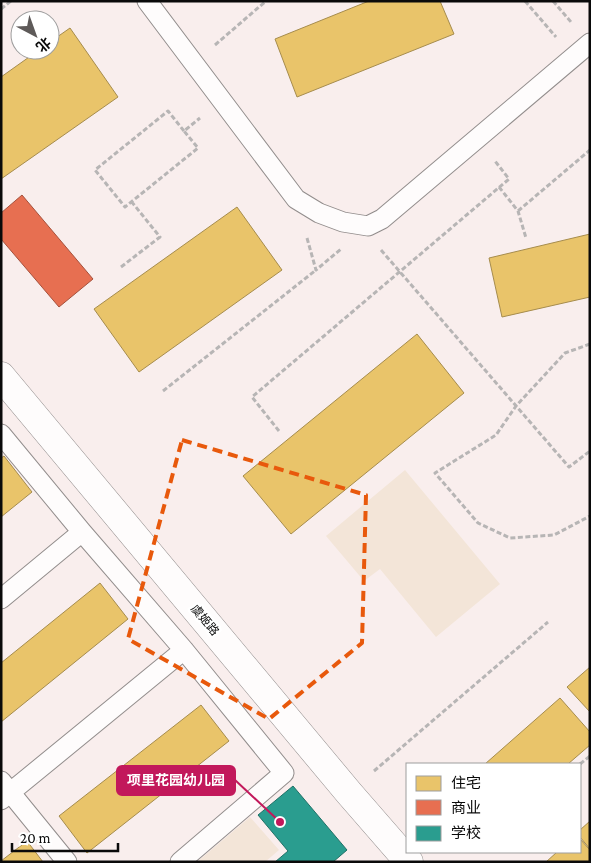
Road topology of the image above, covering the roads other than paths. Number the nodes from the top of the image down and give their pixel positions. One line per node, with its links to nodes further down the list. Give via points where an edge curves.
1 (147, 1): 2 (lane, via 296,200 343,222 368,226 382,220)
2 (590, 44)
3 (1, 376): 11 (street, 虞姬路)
4 (1, 434): 5 (lane)
5 (82, 532): 6 (lane); 7 (lane)
6 (1, 599)
7 (184, 650): 8 (lane); 10 (lane, via 284,773)
8 (4, 791): 9 (lane)
9 (68, 862)
10 (180, 862)
11 (409, 862)

